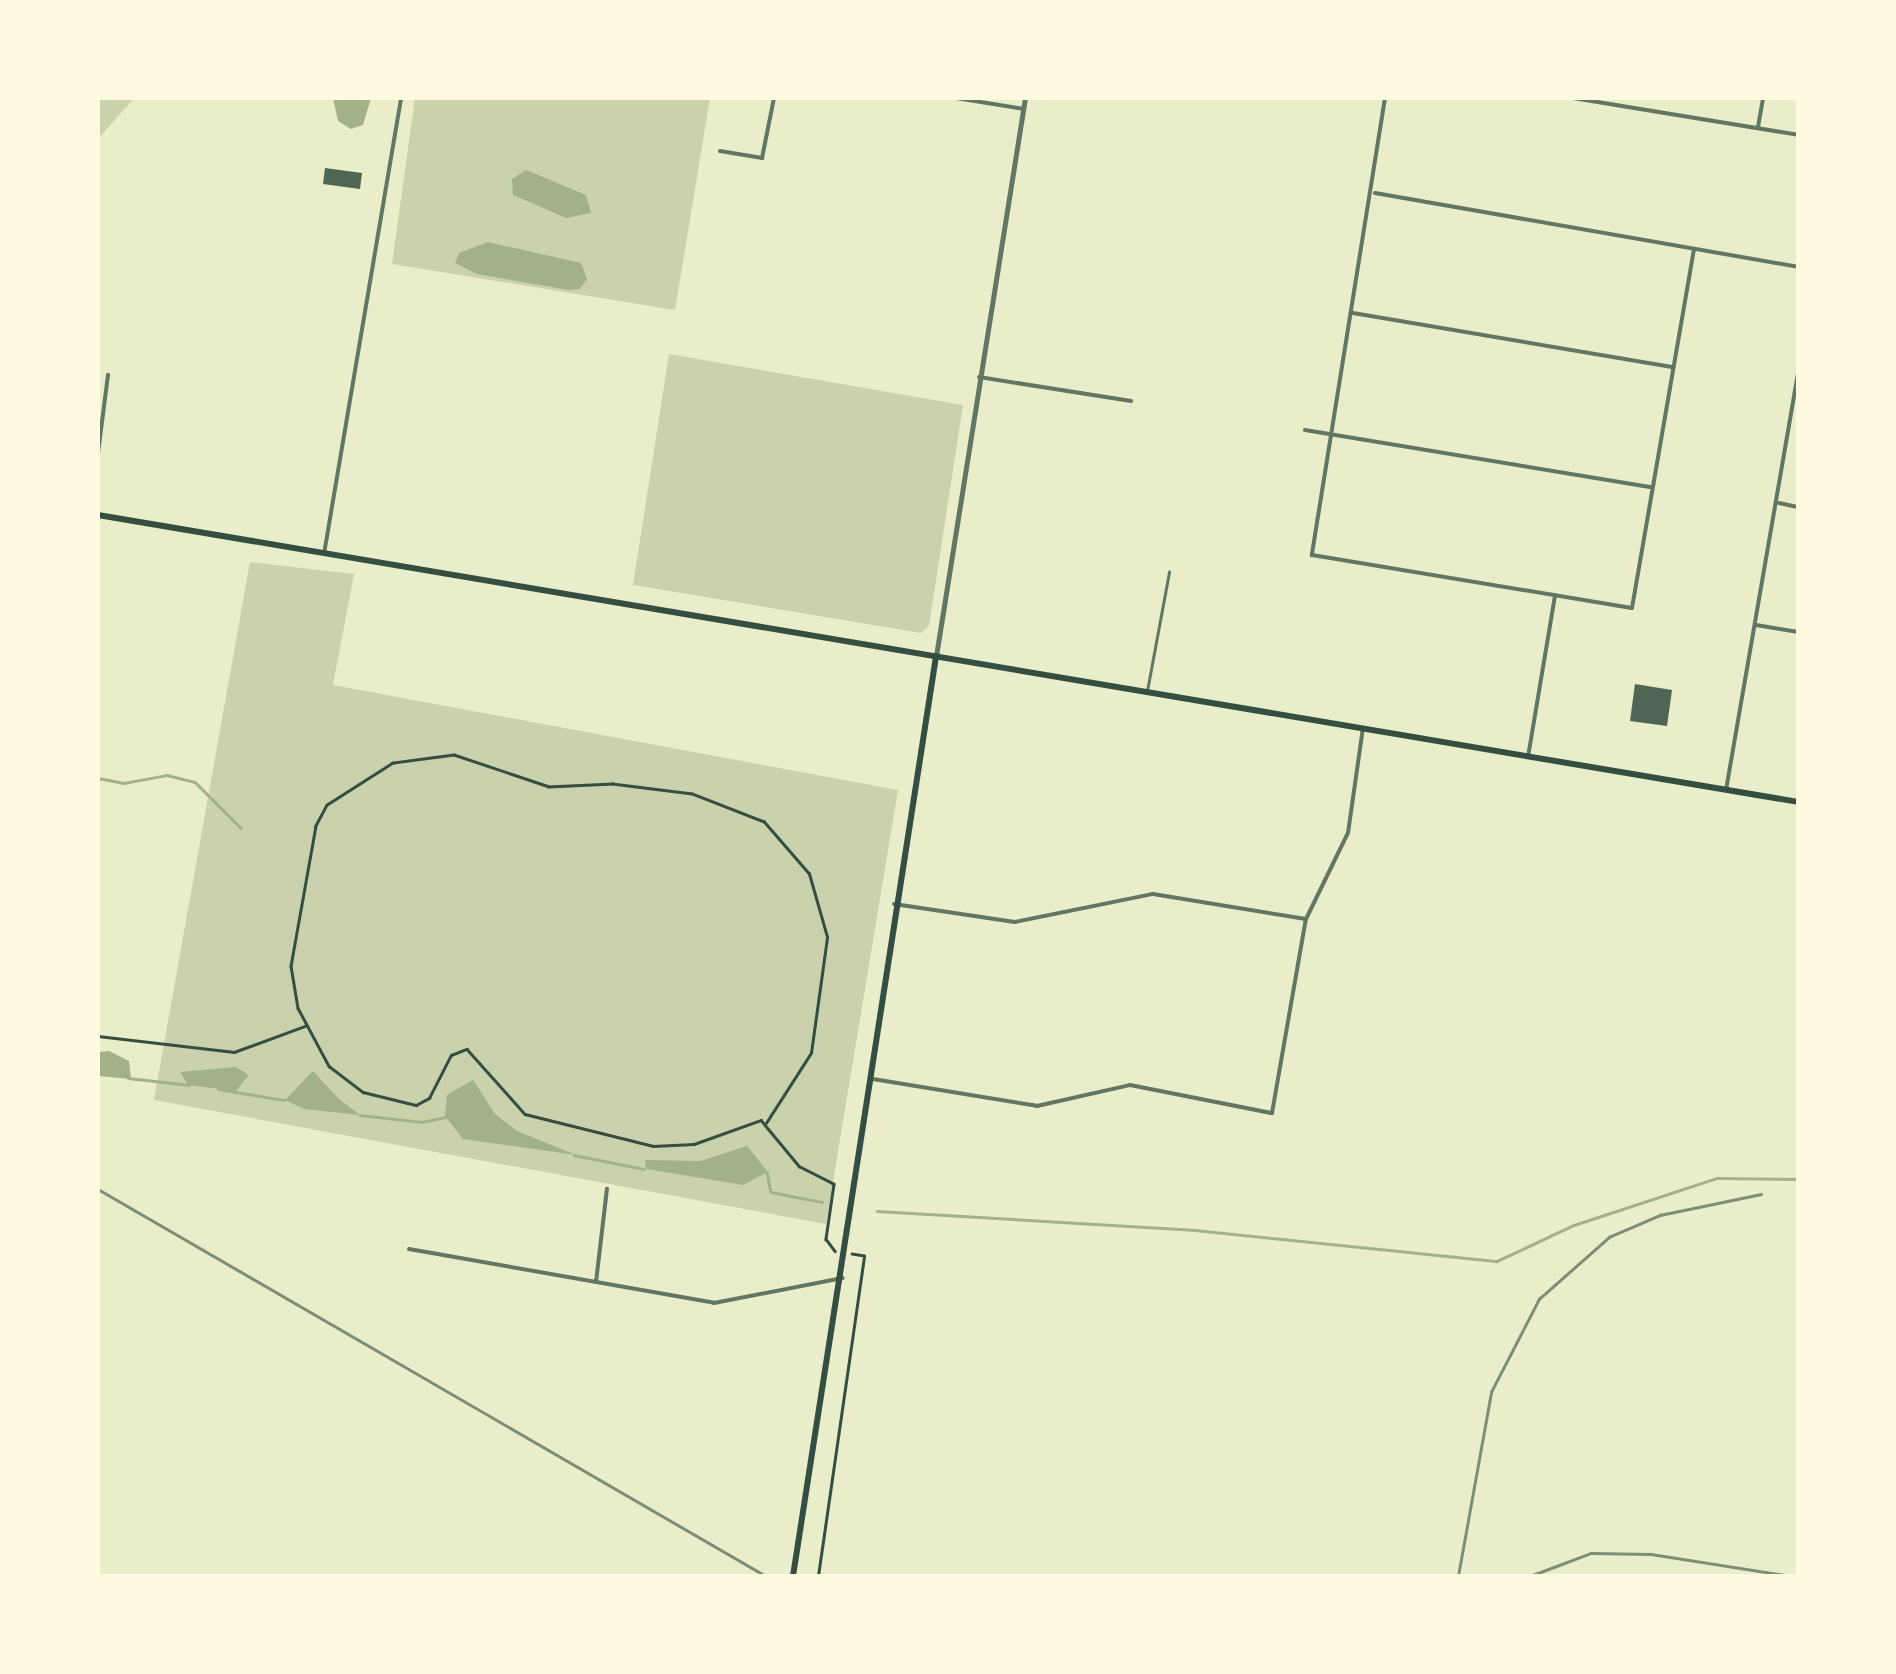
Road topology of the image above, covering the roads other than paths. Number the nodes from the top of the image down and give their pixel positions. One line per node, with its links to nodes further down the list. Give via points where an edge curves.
1 (401, 98): 31 (street)
2 (774, 98): 13 (street, via 762,158)
3 (956, 98): 10 (street)
4 (1025, 98): 10 (street)
5 (1385, 98): 14 (street)
6 (1573, 98): 9 (street)
7 (1633, 98): 9 (street)
8 (1762, 98): 11 (street)
9 (1632, 107): 11 (street)
10 (1024, 109): 21 (street)
11 (1758, 128): 12 (street)
12 (1798, 134)
13 (720, 151)
14 (1374, 193): 15 (street); 17 (street)
15 (1694, 249): 16 (street); 18 (street)
16 (1798, 267)
17 (1353, 314): 18 (street); 25 (street)
18 (1673, 367): 27 (street)
19 (1798, 374): 22 (street)
20 (108, 375): 26 (street)
21 (979, 377): 23 (street); 36 (street)
22 (1798, 388): 28 (street)
23 (1131, 402)
24 (1305, 430): 25 (street)
25 (1331, 434): 27 (street); 33 (street, via 1312,555)
26 (98, 453)
27 (1653, 488): 33 (street, via 1632,608)
28 (1776, 503): 29 (street); 34 (street)
29 (1798, 506)
30 (98, 515): 31 (main road)
31 (324, 554): 36 (main road)
32 (1168, 572): 37 (lane)
33 (1554, 595): 39 (street)
34 (1756, 625): 35 (street); 40 (street)
35 (1798, 632)
36 (936, 656): 37 (main road); 42 (main road)
37 (1147, 692): 38 (main road)
38 (1363, 728): 39 (main road); 43 (street, via 1348,833)
39 (1528, 757): 40 (main road)
40 (1726, 790): 41 (main road)
41 (1798, 802)
42 (894, 904): 43 (street, via 1015,922 1152,894); 44 (main road)
43 (1306, 919): 44 (street, via 1272,1112 1130,1085 1038,1106)
44 (872, 1079): 47 (main road)
45 (607, 1189): 48 (street)
46 (409, 1250): 48 (street)
47 (843, 1278): 48 (street, via 714,1303); 49 (main road)
48 (596, 1282)
49 (793, 1576)

